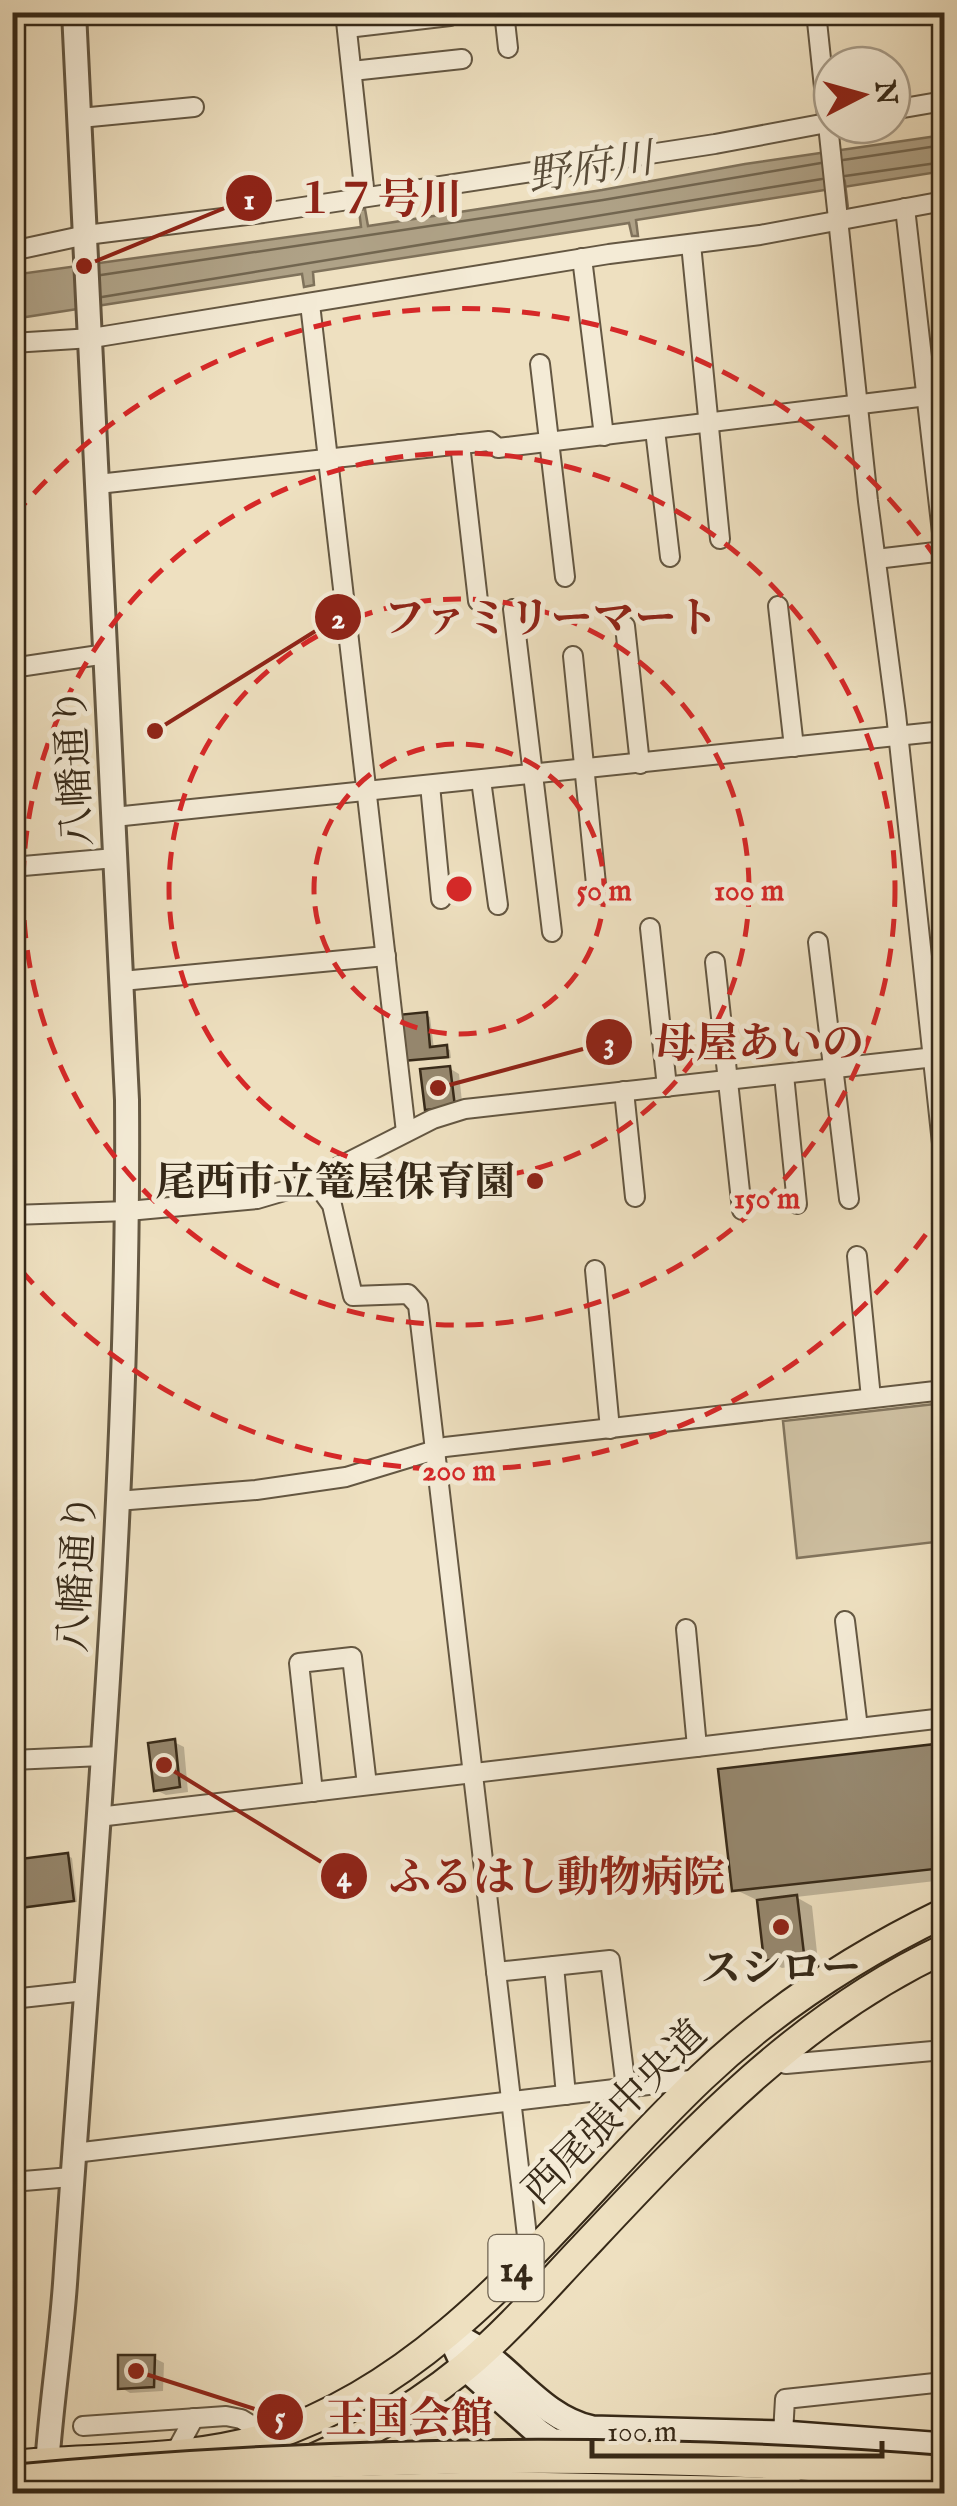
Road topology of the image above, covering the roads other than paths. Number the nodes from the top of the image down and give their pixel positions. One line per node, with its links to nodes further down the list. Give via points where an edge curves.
1 (74, 12): 13 (street, 八幡通り)
2 (504, 12): 7 (street)
3 (816, 12): 6 (street)
4 (450, 16): 5 (street)
5 (346, 20): 9 (street)
6 (820, 45)
7 (508, 48)
8 (462, 59): 9 (street)
9 (352, 72): 16 (street)
10 (944, 101): 12 (street)
11 (194, 107): 13 (street)
12 (912, 107)
13 (80, 118): 20 (street, 八幡通り)
14 (812, 126): 16 (street)
15 (833, 145): 19 (street)
16 (366, 197): 20 (street)
17 (944, 201): 18 (street)
18 (904, 208): 19 (street); 29 (street)
19 (840, 220): 21 (street); 30 (street)
20 (86, 235): 22 (street); 25 (street, 八幡通り)
21 (691, 244): 23 (street); 31 (street)
22 (12, 251)
23 (582, 258): 24 (street); 33 (street)
24 (310, 304): 25 (street); 36 (street)
25 (92, 338): 26 (street); 37 (street, 八幡通り)
26 (12, 343)
27 (540, 364): 34 (street)
28 (944, 394): 29 (street)
29 (924, 396): 30 (street); 39 (street)
30 (858, 404): 31 (street); 41 (street)
31 (710, 424): 32 (street); 38 (street)
32 (655, 430): 33 (street); 40 (street)
33 (604, 436): 34 (street)
34 (549, 442): 35 (street); 42 (street)
35 (460, 444): 36 (street); 43 (street)
36 (328, 460): 37 (street); 58 (street)
37 (98, 484): 47 (street, 八幡通り)
38 (720, 538)
39 (944, 551): 41 (street)
40 (670, 557)
41 (876, 559): 51 (street)
42 (565, 576)
43 (478, 602)
44 (778, 606): 52 (street)
45 (513, 609): 55 (street)
46 (624, 626): 53 (street)
47 (106, 654): 49 (street); 59 (street, 八幡通り)
48 (573, 656): 54 (street)
49 (12, 668)
50 (944, 730): 51 (street)
51 (898, 736): 52 (street); 71 (street)
52 (794, 747): 53 (street)
53 (640, 764): 54 (street)
54 (586, 769): 55 (street); 62 (street)
55 (533, 774): 56 (street); 66 (street)
56 (481, 780): 57 (street); 64 (street)
57 (430, 785): 58 (street); 63 (street)
58 (367, 791): 59 (street); 68 (street)
59 (114, 817): 60 (street, 八幡通り)
60 (115, 858): 61 (street); 70 (street, 八幡通り)
61 (12, 867)
62 (597, 894)
63 (441, 899)
64 (498, 905)
65 (650, 928): 75 (street)
66 (552, 932)
67 (818, 942): 72 (street)
68 (386, 956): 70 (street); 77 (street)
69 (715, 962): 74 (street)
70 (122, 981): 84 (street, 八幡通り)
71 (939, 1057): 72 (street); 78 (street)
72 (834, 1069): 73 (street); 81 (street)
73 (784, 1074): 74 (street); 82 (street)
74 (728, 1080): 75 (street); 83 (street)
75 (667, 1087): 76 (street)
76 (624, 1092): 77 (street, via 465,1109); 80 (street)
77 (406, 1132): 79 (street)
78 (944, 1162)
79 (314, 1179): 84 (street, via 257,1199); 91 (street, via 332,1204 353,1296 408,1294 418,1304)
80 (635, 1197)
81 (850, 1199)
82 (797, 1204)
83 (742, 1210)
84 (128, 1212): 85 (street); 92 (street, 八幡通り)
85 (12, 1216)
86 (857, 1256): 89 (street)
87 (596, 1270): 90 (street)
88 (944, 1390): 89 (street)
89 (871, 1398): 90 (street)
90 (610, 1428): 91 (street)
91 (434, 1450): 92 (street, via 346,1477); 100 (street)
92 (117, 1501): 98 (street, 八幡通り)
93 (846, 1621): 96 (street)
94 (686, 1630): 97 (street)
95 (944, 1718): 96 (street)
96 (858, 1728): 97 (street)
97 (697, 1747): 100 (street)
98 (102, 1756): 99 (street); 103 (street, 八幡通り)
99 (12, 1760)
100 (472, 1773): 101 (street); 107 (street)
101 (368, 1786): 102 (street); 102 (street, via 352,1658 299,1663)
102 (313, 1792): 103 (street)
103 (98, 1817): 108 (street, 八幡通り)
104 (944, 1913): 112 (main road, 西尾張中央道 / 14, via 820,1981)
105 (944, 1949): 111 (main road, 西尾張中央道 / 14, via 875,1985)
106 (554, 1966): 107 (street); 113 (street, via 610,1960); 114 (street)
107 (496, 1972): 115 (street)
108 (85, 1992): 109 (street); 116 (street, 八幡通り)
109 (12, 1998)
110 (944, 2050): 111 (street, via 786,2064)
111 (778, 2054): 121 (main road, 西尾張中央道 / 14, via 694,2130)
112 (699, 2079): 113 (street); 119 (main road, 西尾張中央道 / 14)
113 (626, 2088): 114 (street)
114 (566, 2095): 115 (street)
115 (511, 2102): 116 (street); 119 (street)
116 (74, 2153): 117 (street, 八幡通り)
117 (71, 2177): 118 (street); 129 (street, 八幡通り)
118 (12, 2182)
119 (529, 2253): 120 (main road, 西尾張中央道 / 14)
120 (449, 2332): 121 (main road); 126 (main road, 西尾張中央道 / 14, via 363,2392)
121 (474, 2358): 125 (main road, via 575,2425); 130 (main road, via 538,2434 567,2445); 134 (main road, 西尾張中央道 / 14, via 389,2420)
122 (944, 2382): 125 (street, via 785,2399)
123 (194, 2418): 124 (street); 126 (street, via 241,2419); 128 (street)
124 (82, 2426)
125 (783, 2434): 127 (main road)
126 (269, 2436): 128 (main road, 西尾張中央道 / 14)
127 (944, 2446)
128 (175, 2453): 129 (main road, 西尾張中央道 / 14)
129 (47, 2462): 131 (main road, 西尾張中央道 / 14); 135 (street, 八幡通り)
130 (944, 2464)
131 (12, 2465)
132 (944, 2473): 133 (highway, bridge, via 496,2458 168,2468)
133 (12, 2482)
134 (269, 2488): 136 (main road, 西尾張中央道 / 14); 137 (highway, bridge)
135 (46, 2494)
136 (208, 2494)
137 (792, 2494)

